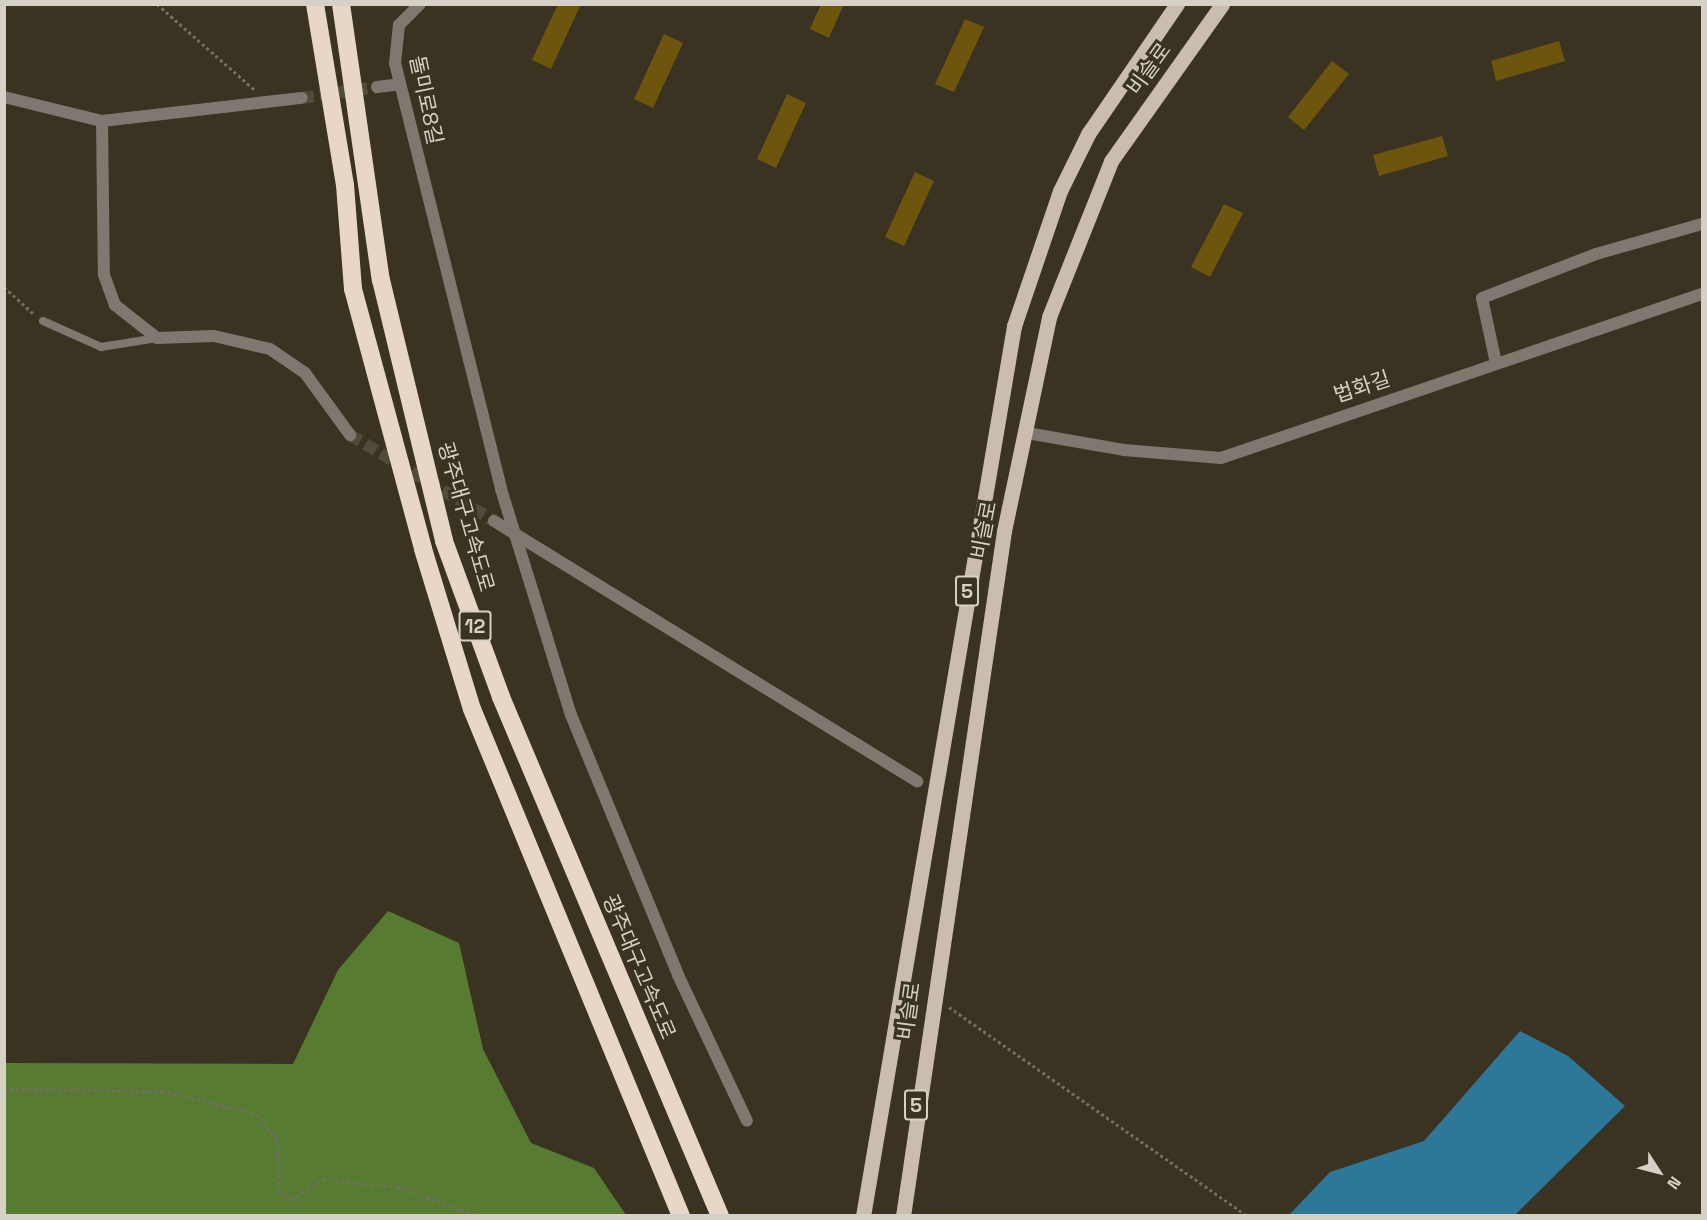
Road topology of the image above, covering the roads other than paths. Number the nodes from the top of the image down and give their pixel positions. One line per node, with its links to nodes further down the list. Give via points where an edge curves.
1 (315, 4): 22 (highway, 12, via 345,185 353,289 423,549 472,709)
2 (341, 4): 23 (highway, 광주대구고속도로 / 12, via 381,280 444,541 501,697)
3 (420, 4): 6 (street, 돌미로8길, via 399,25 394,63)
4 (1177, 4): 24 (main road, 비슬로 / 5, via 1088,134 1060,192 1014,326)
5 (1222, 4): 16 (main road, 비슬로 / 5, via 1112,161 1049,317)
6 (400, 84): 7 (street); 19 (street, 돌미로8길)
7 (377, 87)
8 (4, 97): 10 (street)
9 (302, 98): 10 (street)
10 (102, 121): 14 (street, via 104,275 116,305)
11 (1702, 224): 15 (street, via 1596,254 1482,298)
12 (1702, 294): 15 (street, 법화길)
13 (43, 321): 14 (lane, via 101,347)
14 (157, 338): 17 (street, via 214,336 270,349 305,373)
15 (1496, 363): 16 (street, 법화길, via 1221,458 1124,450)
16 (1027, 433): 25 (main road, 비슬로 / 5, via 1004,531 932,995)
17 (350, 435)
18 (494, 521): 19 (street)
19 (515, 533): 20 (street); 21 (street, 돌미로8길, via 571,715 678,975)
20 (917, 781)
21 (747, 1121)
22 (681, 1215)
23 (720, 1215)
24 (863, 1215)
25 (903, 1215)

